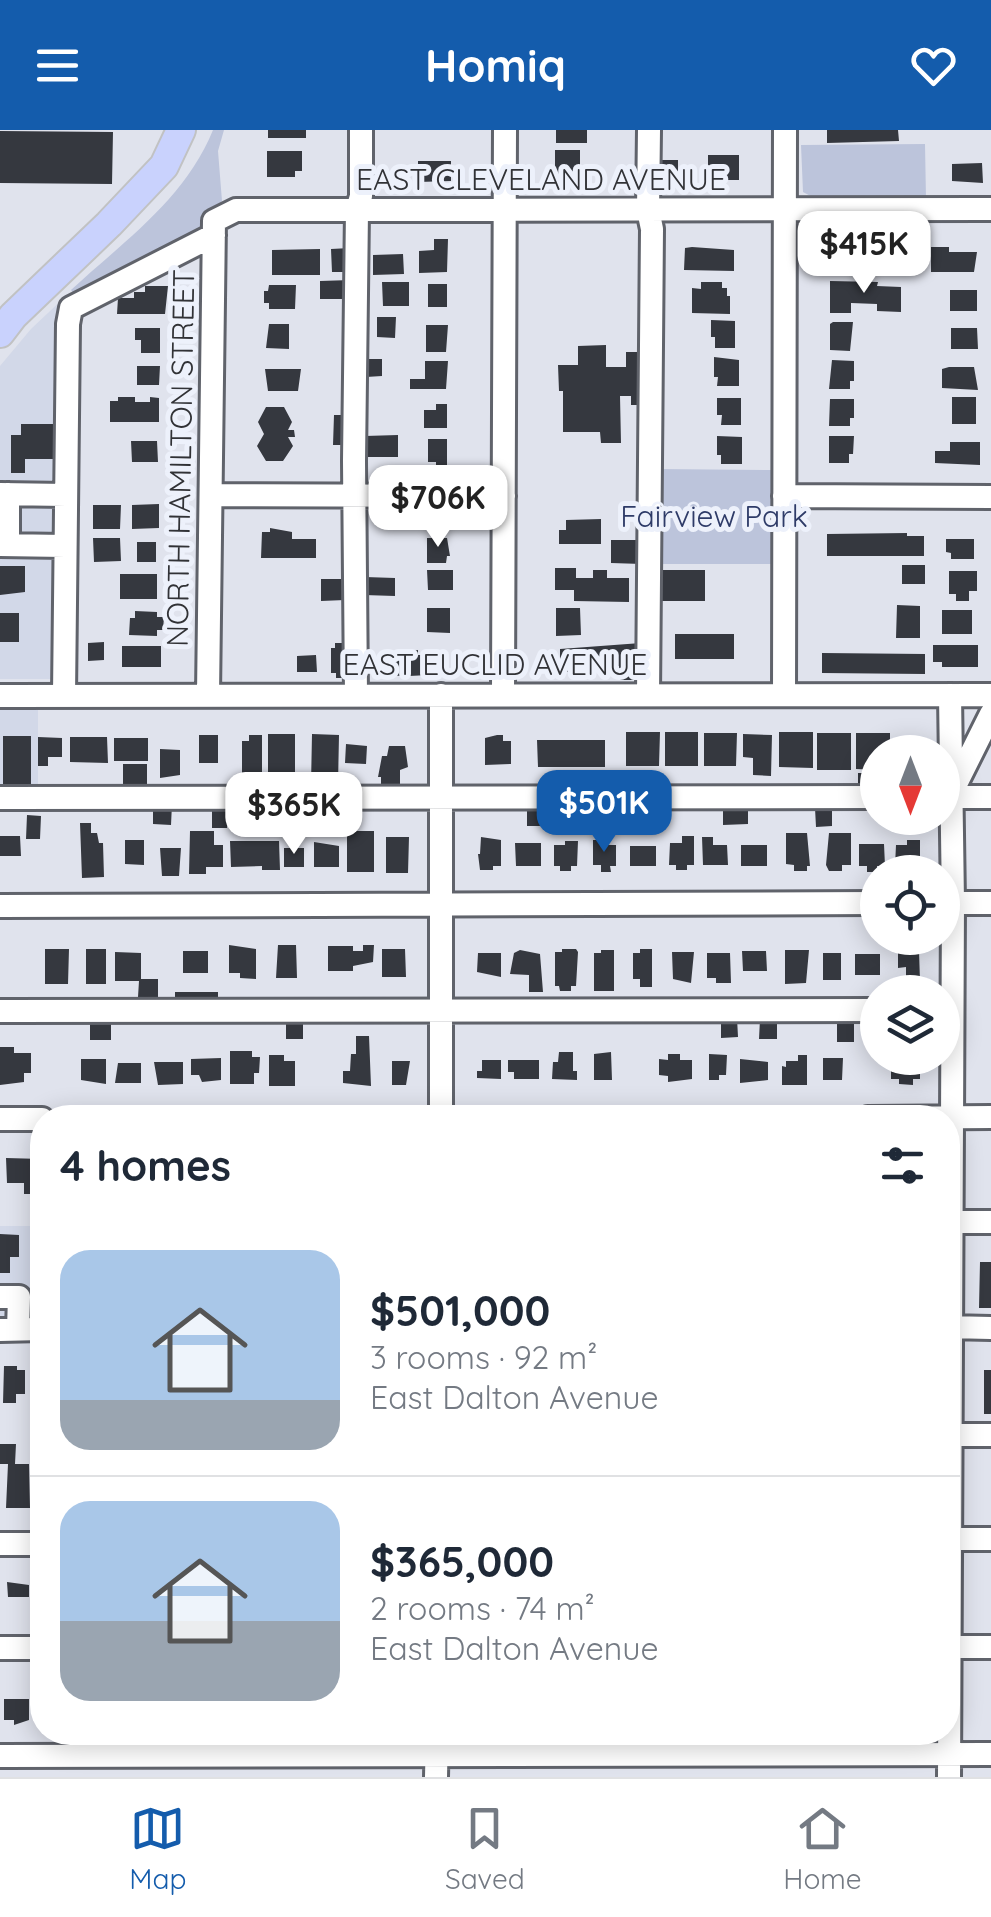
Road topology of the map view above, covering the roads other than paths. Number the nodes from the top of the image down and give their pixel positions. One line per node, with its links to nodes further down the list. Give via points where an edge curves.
1 (180, 130): 12 (main road, via 164,166)
2 (361, 130): 7 (street)
3 (505, 130): 8 (street)
4 (649, 130): 9 (street)
5 (785, 130): 10 (street)
6 (991, 209): 10 (street, EAST CLEVELAND AVENUE)
7 (357, 210): 8 (street, EAST CLEVELAND AVENUE); 11 (street, EAST CLEVELAND AVENUE, via 236,210); 16 (street)
8 (505, 210): 9 (street, EAST CLEVELAND AVENUE); 17 (street)
9 (648, 210): 10 (street, EAST CLEVELAND AVENUE); 24 (street)
10 (784, 210): 18 (street)
11 (214, 228): 14 (street, EAST CLEVELAND AVENUE, via 72,308); 15 (street, NORTH HAMILTON STREET)
12 (0, 333)
13 (4, 494): 14 (street); 20 (street)
14 (66, 495): 21 (street)
15 (212, 495): 16 (street); 30 (street, NORTH HAMILTON STREET)
16 (356, 496): 17 (street); 31 (street)
17 (504, 496): 23 (street)
18 (784, 496): 19 (street); 25 (street)
19 (991, 497)
20 (4, 545): 21 (street)
21 (66, 546): 29 (street)
22 (442, 695): 23 (street, EAST EUCLID AVENUE); 31 (street, EAST EUCLID AVENUE); 39 (street)
23 (503, 695): 24 (street, EAST EUCLID AVENUE)
24 (648, 695): 25 (street, EAST EUCLID AVENUE)
25 (784, 695): 26 (street, EAST EUCLID AVENUE)
26 (950, 695): 27 (street, EAST EUCLID AVENUE); 33 (street)
27 (991, 695)
28 (0, 696): 29 (street, EAST EUCLID AVENUE)
29 (64, 696): 30 (street, EAST EUCLID AVENUE)
30 (208, 696): 31 (street, EAST EUCLID AVENUE)
31 (356, 696)
32 (991, 714): 34 (street)
33 (948, 735)
34 (960, 771)
35 (960, 797): 36 (street)
36 (991, 797)
37 (0, 798): 39 (street)
38 (860, 798): 39 (street)
39 (442, 799): 43 (street)
40 (960, 902): 42 (street)
41 (860, 903): 43 (street)
42 (991, 903)
43 (441, 905): 44 (street); 45 (street)
44 (0, 906)
45 (441, 1010): 46 (street); 47 (street); 49 (street)
46 (860, 1010)
47 (0, 1011)
48 (950, 1075): 50 (street)
49 (440, 1105)
50 (952, 1105)
51 (960, 1117): 52 (street)
52 (991, 1117)
53 (0, 1119): 54 (street)
54 (30, 1119)
55 (960, 1222): 56 (street)
56 (991, 1222)
57 (0, 1297): 60 (street, via 19,1297)
58 (960, 1327): 59 (street)
59 (991, 1328)
60 (9, 1330)
61 (960, 1435): 62 (street)
62 (991, 1435)
63 (960, 1539): 64 (street)
64 (991, 1540)
65 (0, 1544): 66 (street)
66 (30, 1544)
67 (960, 1647): 68 (street)
68 (991, 1647)
69 (0, 1648): 70 (street)
70 (30, 1648)
71 (436, 1754): 73 (street); 74 (street)
72 (991, 1754): 74 (street)
73 (0, 1756)
74 (949, 1765)

